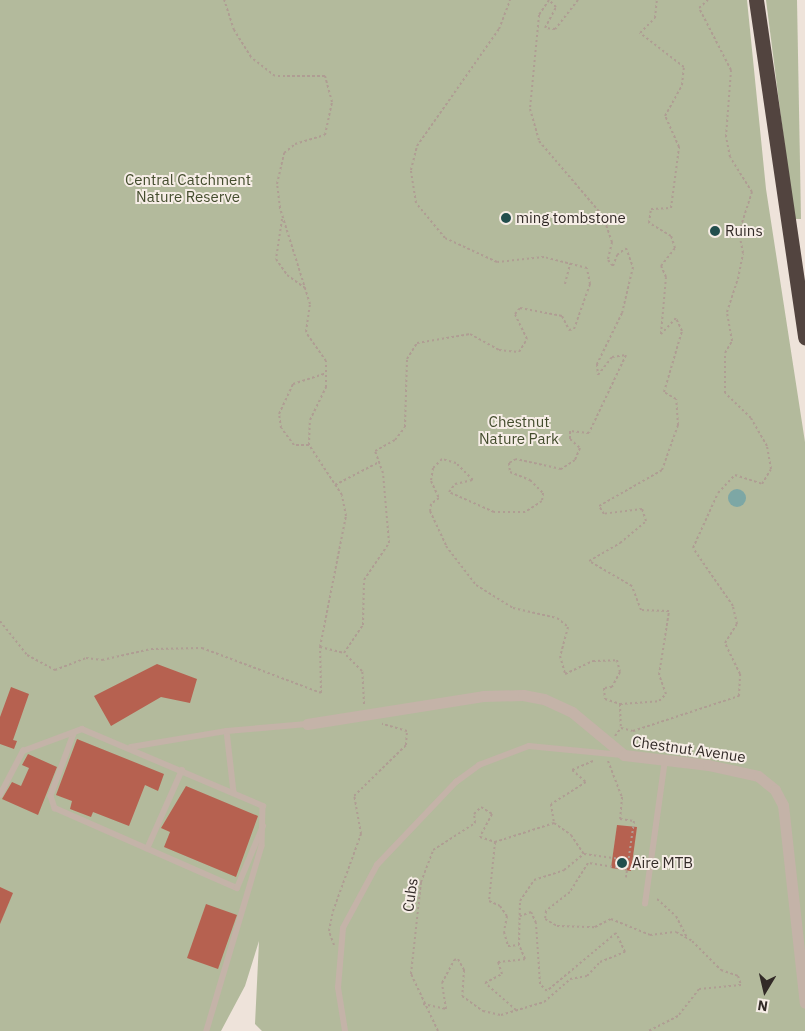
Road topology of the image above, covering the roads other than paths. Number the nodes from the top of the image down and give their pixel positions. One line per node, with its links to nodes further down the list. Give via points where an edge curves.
1 (756, 0): 2 (highway)
2 (805, 337)
3 (308, 724): 4 (lane); 7 (street, Chestnut Avenue, via 483,696 533,697 572,712)
4 (227, 731): 6 (lane); 10 (lane)
5 (74, 734): 6 (lane, via 88,730); 11 (lane, via 23,751); 13 (lane, via 51,796 52,805)
6 (130, 748): 9 (lane)
7 (624, 755): 8 (street, Chestnut Avenue); 17 (lane, via 529,746 479,765 456,782 363,885 343,928 338,960)
8 (665, 760): 14 (lane); 15 (street, Chestnut Avenue, via 750,772 780,797)
9 (182, 770): 10 (lane); 13 (lane)
10 (234, 792): 12 (lane, via 263,806)
11 (0, 795)
12 (265, 820): 13 (lane, via 237,888); 16 (lane, via 262,846)
13 (147, 848)
14 (645, 904)
15 (805, 1003)
16 (207, 1031)
17 (345, 1031)

